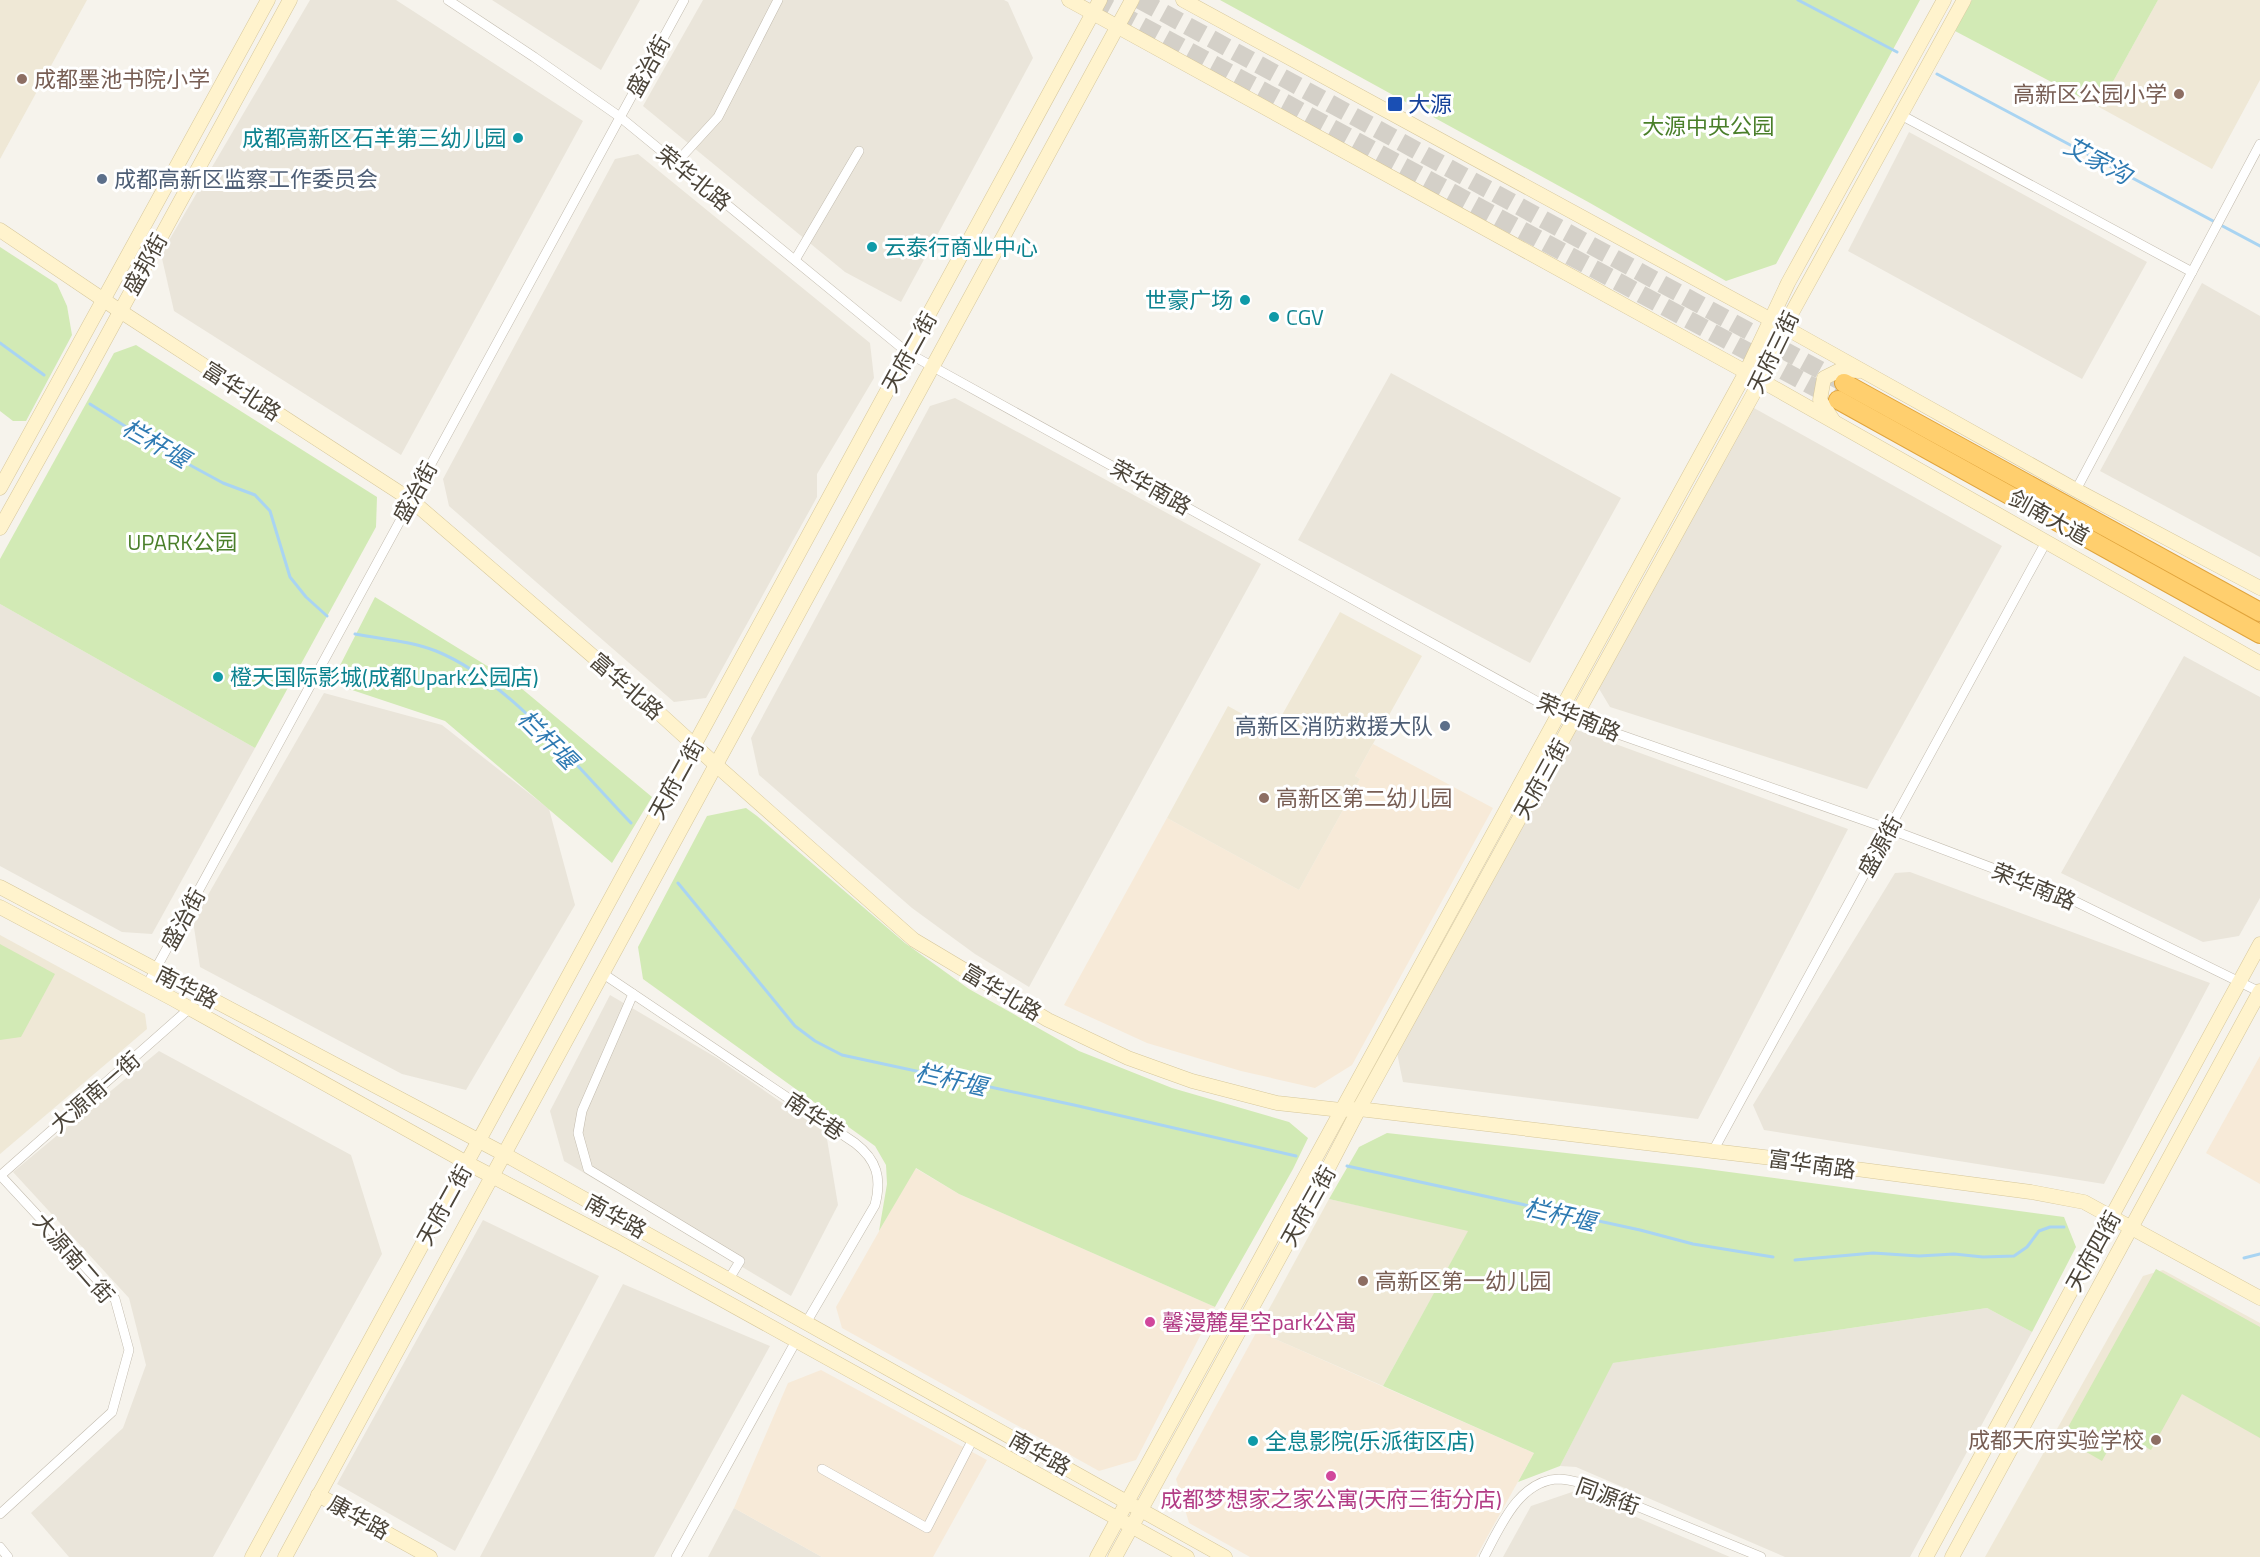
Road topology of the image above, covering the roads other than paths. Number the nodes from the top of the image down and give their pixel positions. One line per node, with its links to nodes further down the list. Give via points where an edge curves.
1 (268, 0): 21 (main road, 盛邦街)
2 (290, 0): 22 (main road, 盛邦街)
3 (448, 0): 14 (street, 荣华北路)
4 (684, 0): 14 (street, 盛治街)
5 (778, 0): 17 (street, via 718,117)
6 (1069, 0): 11 (main road)
7 (1132, 0): 12 (main road, 天府二街)
8 (1183, 0): 23 (main road)
9 (1944, 0): 23 (main road, 天府三街)
10 (1964, 0): 13 (main road, 天府三街)
11 (1097, 6): 12 (main road); 25 (main road, 天府二街)
12 (1118, 26): 26 (main road, 天府二街); 28 (main road)
13 (1901, 115): 20 (street); 24 (main road, 天府三街)
14 (620, 117): 17 (street, 荣华北路); 33 (street, 盛治街)
15 (2260, 144): 20 (street)
16 (859, 151): 19 (street)
17 (676, 163): 19 (street, 荣华北路)
18 (0, 230): 21 (main road, 富华北路)
19 (795, 260): 25 (street, 荣华北路)
20 (2192, 272): 32 (street)
21 (103, 300): 22 (main road, 富华北路); 31 (main road, 盛邦街)
22 (120, 311): 33 (main road, 富华北路); 34 (main road, 盛邦街)
23 (1770, 321): 24 (main road); 28 (main road, 天府三街)
24 (1784, 327): 27 (main road); 29 (main road, 天府三街)
25 (908, 353): 26 (street, 荣华北路); 42 (main road, 天府二街)
26 (933, 367): 40 (street, 荣华南路); 43 (main road, 天府二街)
27 (1864, 371): 30 (main road, via 1840,370 1824,378 1820,400); 32 (main road)
28 (1746, 372): 29 (main road); 40 (main road, 天府三街)
29 (1761, 380): 30 (main road); 41 (main road, 天府三街)
30 (1833, 421): 35 (main road)
31 (0, 488)
32 (2076, 490): 36 (main road)
33 (411, 500): 42 (main road, 富华北路); 48 (street, 盛治街)
34 (0, 528)
35 (2046, 542): 39 (main road); 44 (street, 盛源街)
36 (2260, 588)
37 (2260, 612): 38 (highway, 剑南大道, via 1841,391)
38 (2260, 634)
39 (2260, 663)
40 (1558, 713): 41 (street, 荣华南路); 56 (main road, 天府三街)
41 (1574, 719): 44 (street, 荣华南路); 55 (main road, 天府三街)
42 (694, 746): 43 (main road, 富华北路); 57 (main road, 天府二街)
43 (716, 765): 49 (main road, 天府二街); 56 (main road, 富华北路, via 914,940 1048,1020 1128,1058 1192,1081 1278,1103)
44 (1889, 829): 50 (street, 荣华南路, via 2056,892); 58 (street, 盛源街)
45 (0, 887): 48 (main road, 南华路)
46 (0, 907): 51 (main road, 南华路)
47 (2260, 944): 50 (main road, 天府四街)
48 (155, 970): 51 (street, 盛治街); 57 (main road, 南华路)
49 (602, 973): 53 (street, 南华巷); 59 (main road, 天府二街)
50 (2240, 981): 52 (street, 荣华南路); 63 (main road, 天府四街)
51 (147, 985): 54 (main road, 南华路)
52 (2260, 992): 64 (main road, 天府四街)
53 (633, 994): 65 (street, via 582,1111 578,1133 588,1169 740,1261); 67 (street, 南华巷, via 872,1158 879,1180 875,1205)
54 (190, 1008): 60 (main road, 南华路); 61 (street, 大源南一街)
55 (1359, 1109): 56 (main road, 富华南路); 58 (main road, 富华南路); 73 (main road, 天府三街)
56 (1341, 1110): 72 (main road, 天府三街)
57 (479, 1140): 59 (main road, 南华路); 60 (main road, 天府二街)
58 (1713, 1151): 63 (main road, 富华南路, via 2031,1192 2084,1202)
59 (504, 1154): 62 (main road, 天府二街); 65 (main road, 南华路)
60 (467, 1163): 62 (main road, 南华路); 79 (main road, 天府二街)
61 (0, 1176): 74 (street, 大源南二街, via 115,1299 129,1350 112,1412)
62 (492, 1176): 68 (main road, 南华路); 71 (main road, 天府二街)
63 (2112, 1216): 64 (main road, 富华南路); 89 (main road, 天府四街)
64 (2131, 1227): 66 (main road, 富华南路); 90 (main road, 天府四街)
65 (729, 1279): 67 (main road, 南华路)
66 (2260, 1298)
67 (806, 1323): 72 (main road, 南华路)
68 (796, 1341): 69 (main road, 南华路); 82 (street)
69 (973, 1439): 70 (street, via 927,1528); 75 (main road, 南华路)
70 (822, 1469)
71 (318, 1495): 80 (main road, 天府二街); 81 (main road, 康华路)
72 (1127, 1502): 73 (main road, 南华路); 75 (main road, 天府三街)
73 (1141, 1510): 76 (main road, 天府三街); 86 (main road, 南华路)
74 (0, 1514)
75 (1117, 1520): 76 (main road, 南华路); 83 (main road, 天府三街)
76 (1131, 1527): 84 (main road, 天府三街); 85 (main road, 南华路)
77 (0, 1548): 78 (street)
78 (8, 1557)
79 (252, 1557)
80 (285, 1557)
81 (430, 1557)
82 (676, 1557)
83 (1097, 1557)
84 (1115, 1557)
85 (1186, 1557)
86 (1225, 1557)
87 (1484, 1557): 88 (street, 同源街, via 1524,1493 1558,1479 1578,1482)
88 (1761, 1557)
89 (1926, 1557)
90 (1952, 1557)

